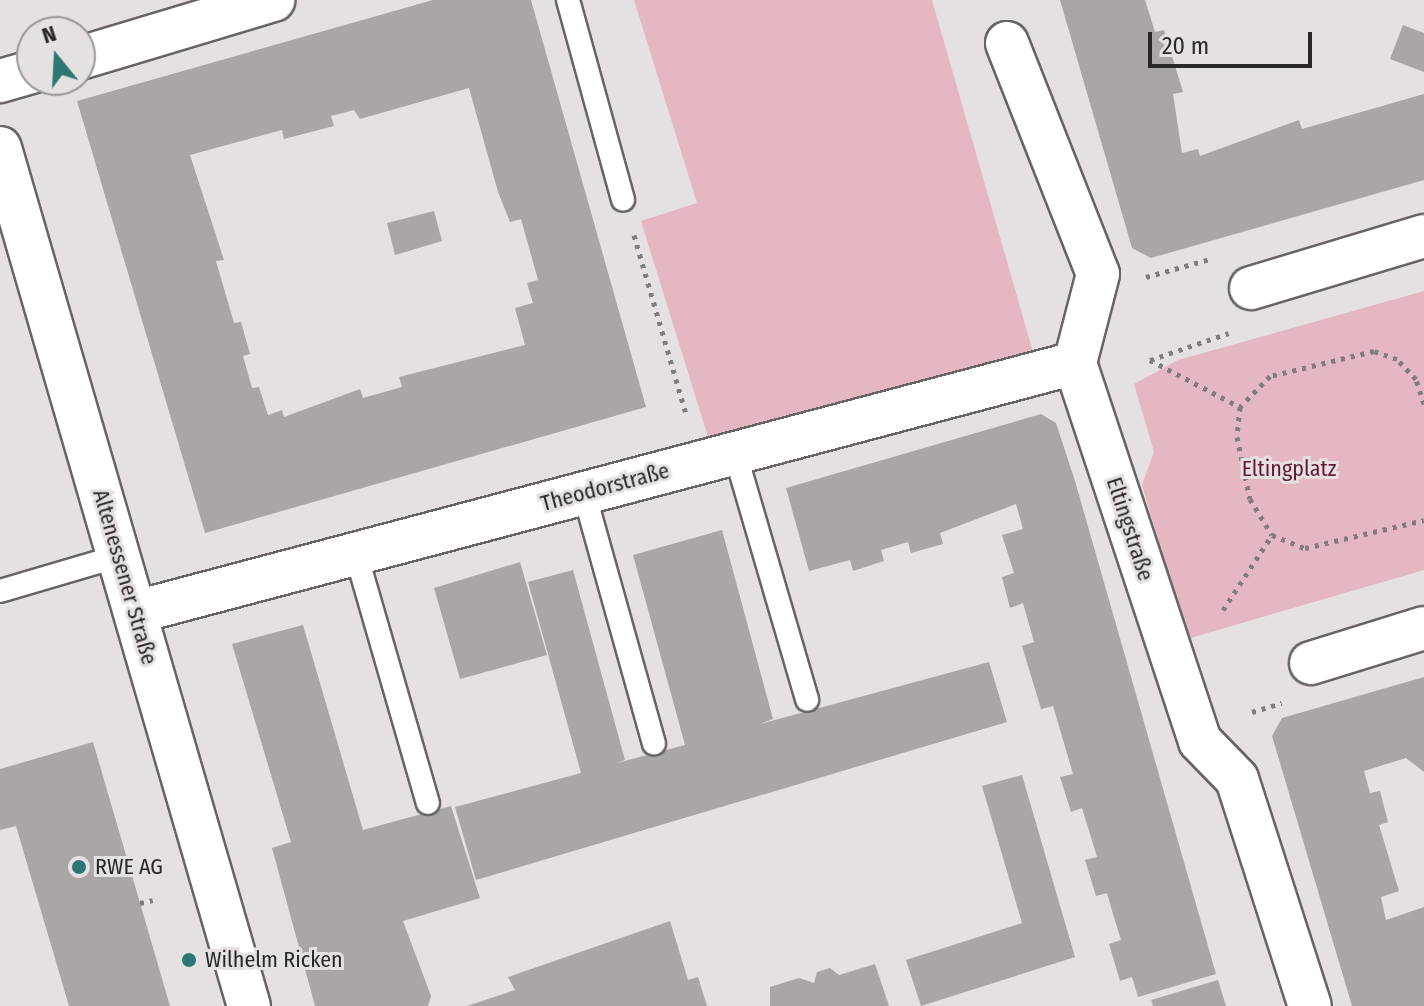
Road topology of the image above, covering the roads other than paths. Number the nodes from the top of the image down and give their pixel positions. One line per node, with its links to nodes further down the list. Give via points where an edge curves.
1 (273, 0): 4 (street)
2 (568, 0): 6 (lane)
3 (1007, 43): 9 (street, via 1098,274)
4 (96, 53)
5 (0, 148): 13 (street, Altenessener Straße)
6 (623, 200)
7 (1424, 236): 8 (street)
8 (1251, 288)
9 (1075, 363): 10 (street, Theodorstraße); 22 (street, Eltingstraße, via 1200,741 1237,779)
10 (718, 458): 11 (street, Theodorstraße); 18 (lane)
11 (584, 493): 12 (street, Theodorstraße); 19 (lane)
12 (356, 554): 15 (street, Theodorstraße); 20 (lane)
13 (119, 556): 14 (lane); 15 (street, Altenessener Straße)
14 (0, 591)
15 (136, 612): 21 (street, Altenessener Straße)
16 (1424, 628): 17 (street)
17 (1311, 663)
18 (807, 700)
19 (654, 743)
20 (428, 803)
21 (249, 1006)
22 (1310, 1006)

